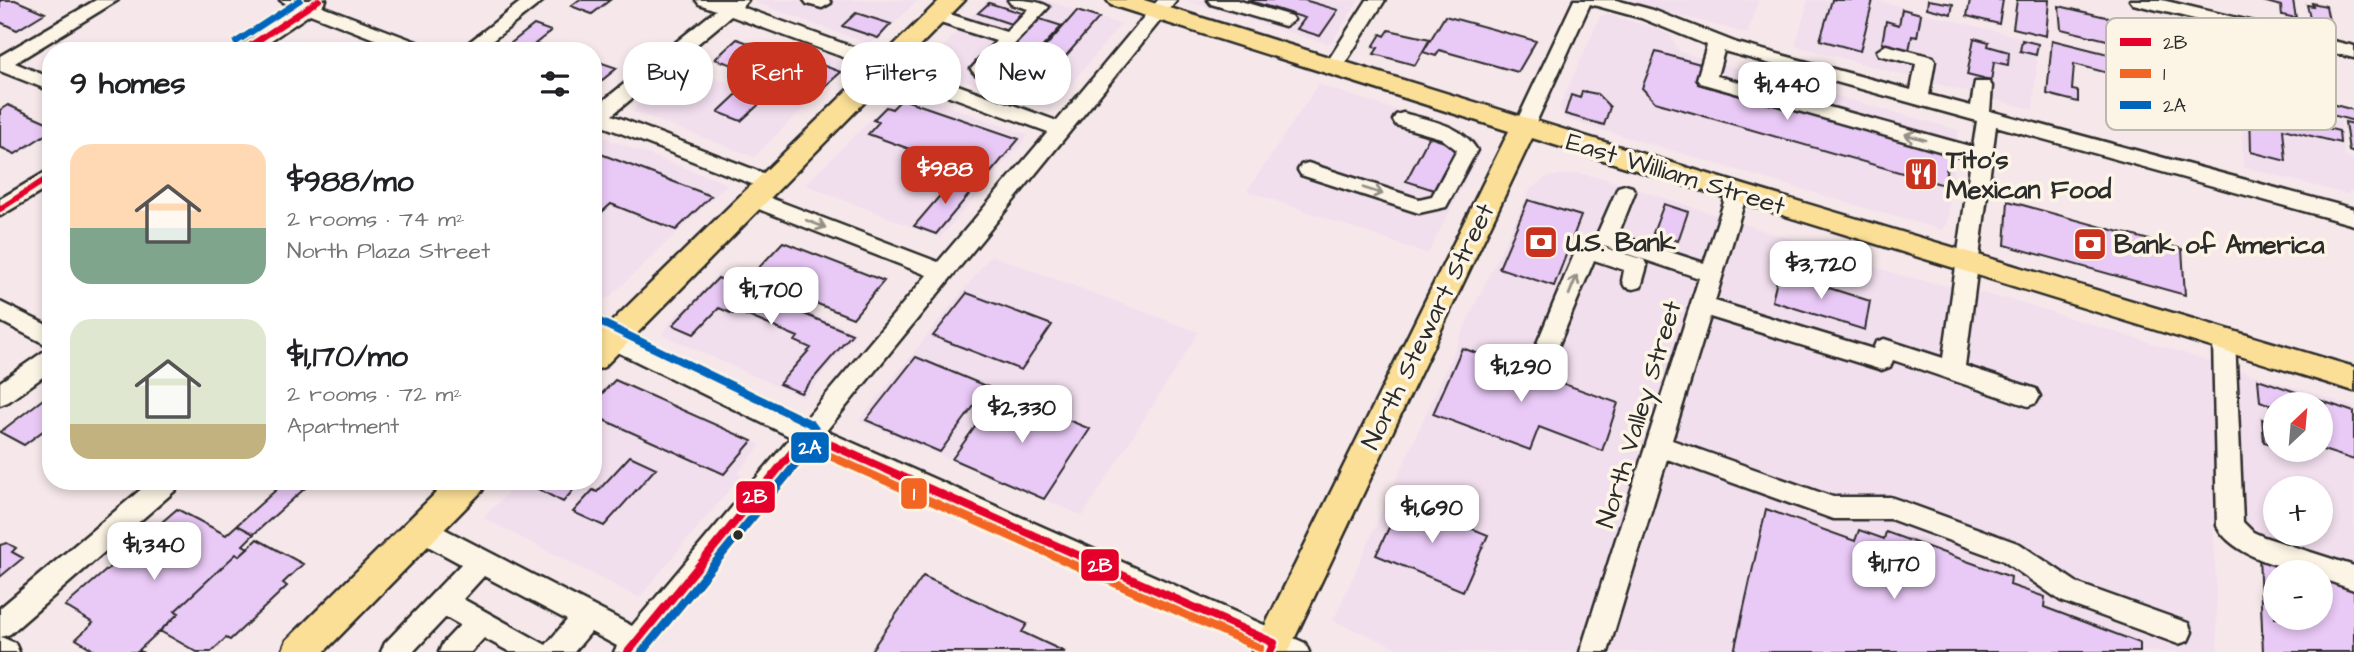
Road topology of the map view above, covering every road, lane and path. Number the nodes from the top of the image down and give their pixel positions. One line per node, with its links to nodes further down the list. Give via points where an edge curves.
1 (109, 0): 29 (street)
2 (289, 0): 12 (street)
3 (535, 0): 21 (street)
4 (705, 0): 13 (street)
5 (1017, 0): 18 (street, via 1040,7)
6 (1119, 0): 14 (main road, East William Street)
7 (1217, 0): 17 (street)
8 (1376, 0): 30 (street)
9 (1583, 0): 40 (street, North Stewart Street)
10 (1595, 0): 24 (street)
11 (2139, 0): 16 (street)
12 (314, 4): 19 (street); 20 (street)
13 (735, 4): 25 (street); 36 (street)
14 (1163, 6): 30 (main road, East William Street); 41 (street)
15 (945, 8): 18 (street); 22 (main road)
16 (2213, 18)
17 (1285, 20)
18 (1009, 39): 23 (street)
19 (256, 42)
20 (403, 42)
21 (479, 42)
22 (911, 42)
23 (1006, 42)
24 (1717, 43): 34 (street); 42 (street, one-way to 24, via 1707,79)
25 (841, 47)
26 (2336, 48): 28 (street)
27 (1886, 51): 34 (street, via 1926,61)
28 (2354, 52)
29 (0, 64): 31 (street)
30 (1333, 67): 40 (main road, East William Street)
31 (42, 81)
32 (1982, 86): 37 (street)
33 (961, 94): 41 (street)
34 (1919, 99): 37 (street)
35 (848, 105): 45 (main road)
36 (602, 112)
37 (1983, 116): 42 (street); 49 (street)
38 (1403, 120): 43 (street, one-way to 38, via 1419,206 1439,202 1466,145 1456,137)
39 (602, 121): 45 (street)
40 (1524, 127): 47 (main road, East William Street); 81 (main road, North Stewart Street)
41 (1062, 130): 51 (street)
42 (1980, 156): 50 (street)
43 (1308, 170)
44 (42, 182): 48 (street)
45 (761, 191): 51 (street, one-way to 51); 58 (main road)
46 (1625, 192): 52 (street, via 1606,239)
47 (1737, 193): 50 (main road, East William Street); 52 (street, North Valley Street)
48 (0, 209)
49 (2354, 217)
50 (1967, 261): 57 (main road, East William Street); 62 (street)
51 (942, 272): 66 (street)
52 (1713, 274): 54 (street, North Valley Street)
53 (1633, 281): 60 (street, one-way to 53, via 1587,250 1636,266)
54 (1703, 306): 62 (street); 67 (street, North Valley Street)
55 (0, 311): 56 (street)
56 (42, 333)
57 (2224, 339): 63 (main road, East William Street); 72 (street, via 2231,526 2244,540 2258,546)
58 (602, 340)
59 (602, 344): 66 (street)
60 (1547, 348)
61 (42, 365): 64 (street)
62 (1953, 371): 65 (street)
63 (2354, 379)
64 (0, 395)
65 (2028, 396)
66 (807, 434): 78 (street); 81 (street)
67 (1660, 446): 77 (street, via 1833,508 1890,508 2011,552 2070,593); 87 (street, North Valley Street)
68 (158, 490): 76 (street)
69 (461, 490): 70 (main road)
70 (422, 530): 71 (street); 83 (main road)
71 (481, 561): 73 (street); 74 (street)
72 (2354, 578)
73 (442, 601): 75 (street); 84 (street)
74 (587, 616): 78 (street); 86 (street)
75 (481, 621): 80 (street); 85 (street)
76 (0, 625)
77 (2178, 632)
78 (632, 647)
79 (0, 649): 82 (street)
80 (522, 649)
81 (1280, 649)
82 (5, 652)
83 (300, 652)
84 (395, 652)
85 (453, 652)
86 (557, 652)
87 (1594, 652)

